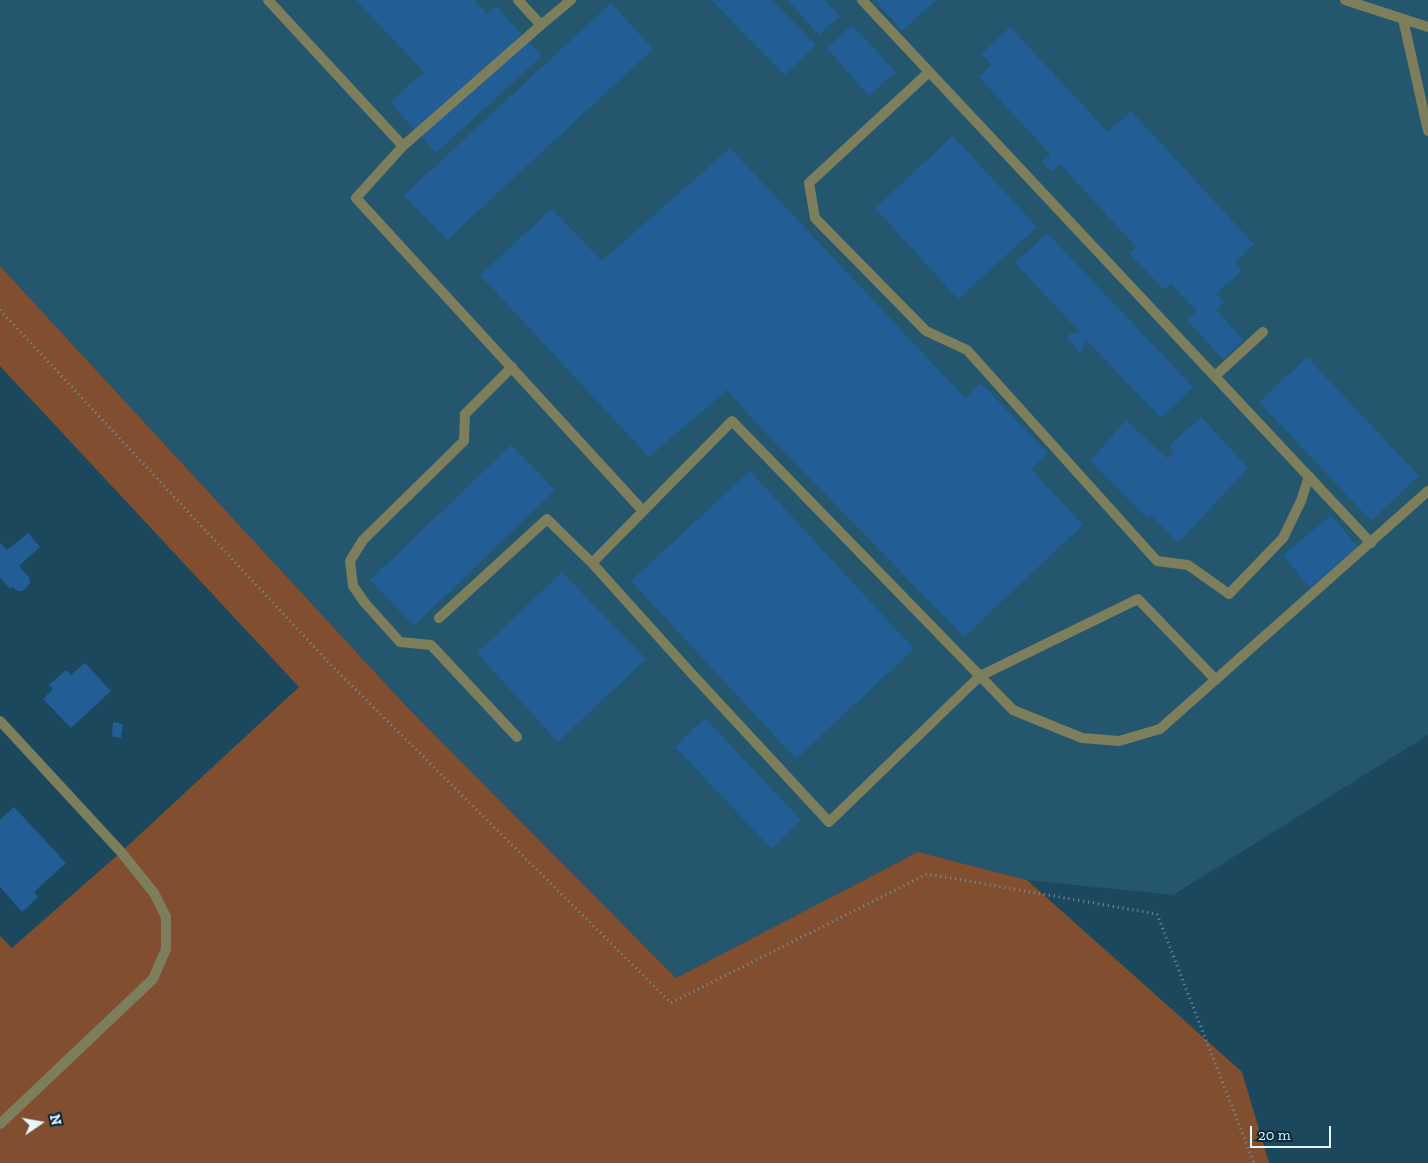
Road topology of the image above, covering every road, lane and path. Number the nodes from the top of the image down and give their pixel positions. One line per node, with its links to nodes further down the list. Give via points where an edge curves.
1 (268, 0): 11 (street)
2 (518, 0): 7 (street)
3 (571, 0): 7 (street)
4 (862, 0): 9 (street)
5 (1345, 0): 6 (street)
6 (1403, 19): 8 (street); 10 (street)
7 (541, 24): 11 (street)
8 (1428, 27)
9 (929, 72): 15 (street); 16 (street, via 809,183 815,218 926,330 967,350 1157,561 1188,565 1228,594 1283,538)
10 (1428, 131)
11 (403, 146): 14 (street, via 356,198)
12 (0, 310): 27 (path, via 331,665 671,1003 927,874 1157,914)
13 (1264, 332): 15 (street)
14 (512, 367): 18 (street); 25 (street, via 465,414 464,441 363,540 350,561 354,586 400,642 431,644)
15 (1215, 376): 16 (street)
16 (1309, 476): 19 (street)
17 (1428, 491): 19 (street)
18 (643, 511): 20 (street); 22 (street, via 732,421)
19 (1371, 543): 23 (street)
20 (592, 563): 21 (street, via 547,519); 22 (street, via 829,822)
21 (439, 618)
22 (980, 676): 23 (street, via 1013,710 1082,738 1119,741 1160,729); 23 (street, via 1138,598)
23 (1216, 680)
24 (0, 721): 26 (street, via 125,857 154,893 166,917 166,949 153,980)
25 (518, 737)
26 (0, 1124)
27 (1254, 1163)

